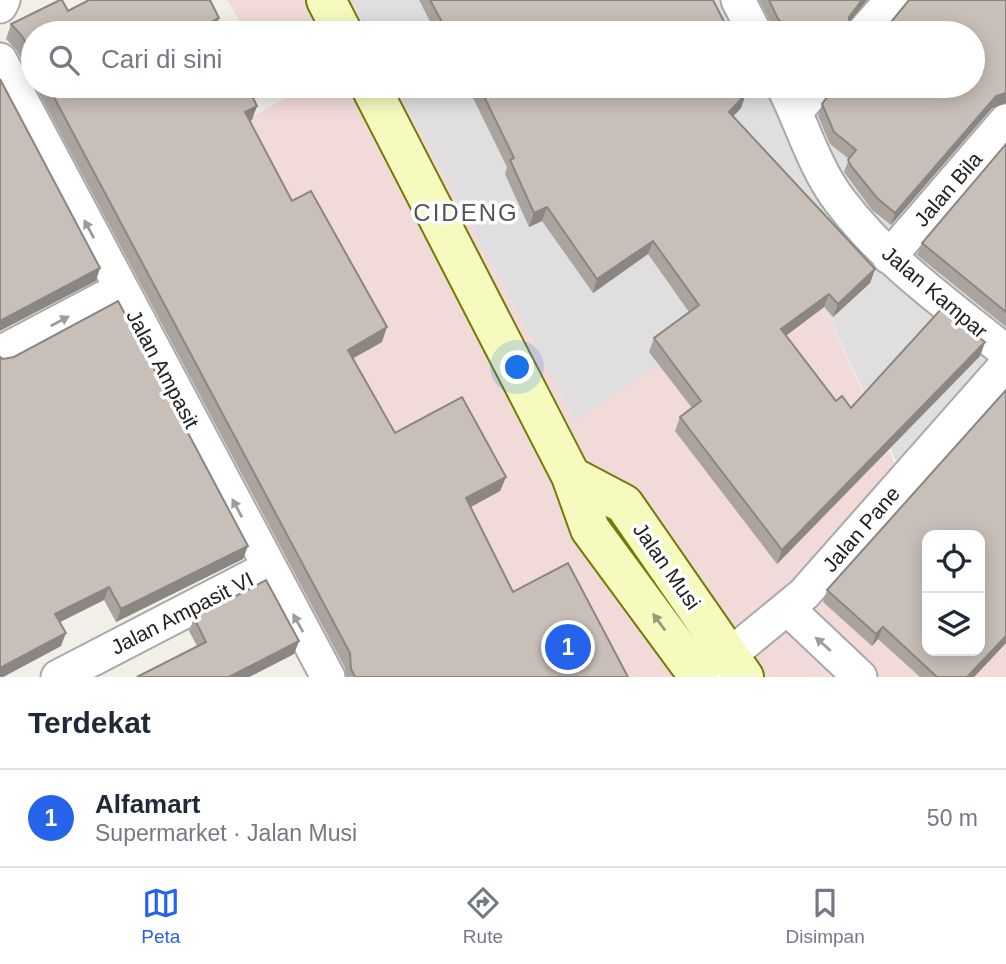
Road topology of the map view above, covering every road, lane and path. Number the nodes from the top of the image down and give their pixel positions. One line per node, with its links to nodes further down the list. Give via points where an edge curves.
1 (3, 0): 5 (street)
2 (326, 0): 6 (street)
3 (738, 0): 7 (street)
4 (892, 0): 8 (street)
5 (0, 6)
6 (337, 21)
7 (749, 21)
8 (874, 21)
9 (0, 60): 14 (street, Jalan Ampasit, one-way to 9)
10 (376, 98): 20 (street, Jalan Musi, via 571,475 590,529)
11 (789, 98): 13 (street, Jalan Kampar, via 812,153 839,200)
12 (1006, 121): 13 (street, Jalan Bila)
13 (890, 257): 15 (street, Jalan Kampar)
14 (121, 289): 16 (street, one-way to 14); 18 (street, Jalan Ampasit, one-way to 14)
15 (1006, 352)
16 (0, 353)
17 (1006, 365): 19 (street, Jalan Pane)
18 (268, 568): 21 (street, Jalan Ampasit VI); 22 (street, Jalan Ampasit, one-way to 18)
19 (788, 609): 20 (street, Jalan Pane); 23 (street, one-way to 19)
20 (719, 672)
21 (58, 677)
22 (328, 677)
23 (860, 677)

